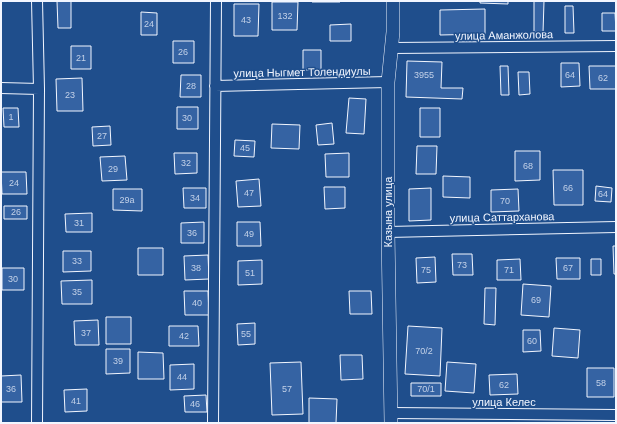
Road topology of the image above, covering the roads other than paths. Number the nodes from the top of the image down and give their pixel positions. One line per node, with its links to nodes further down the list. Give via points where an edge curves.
1 (37, 1): 9 (street)
2 (216, 1): 7 (street)
3 (394, 1): 5 (street, Казына улица)
4 (616, 46): 5 (street, улица Аманжолова)
5 (392, 48): 6 (street, Казына улица)
6 (388, 82): 7 (street, улица Ныгмет Толендиулы); 11 (street, Казына улица)
7 (215, 86): 15 (street)
8 (1, 88): 9 (street)
9 (39, 89): 14 (street)
10 (616, 227): 11 (street, улица Саттарханова)
11 (388, 232): 13 (street, Казына улица)
12 (616, 415): 13 (street, улица Келес)
13 (391, 418)
14 (37, 423)
15 (213, 423)

